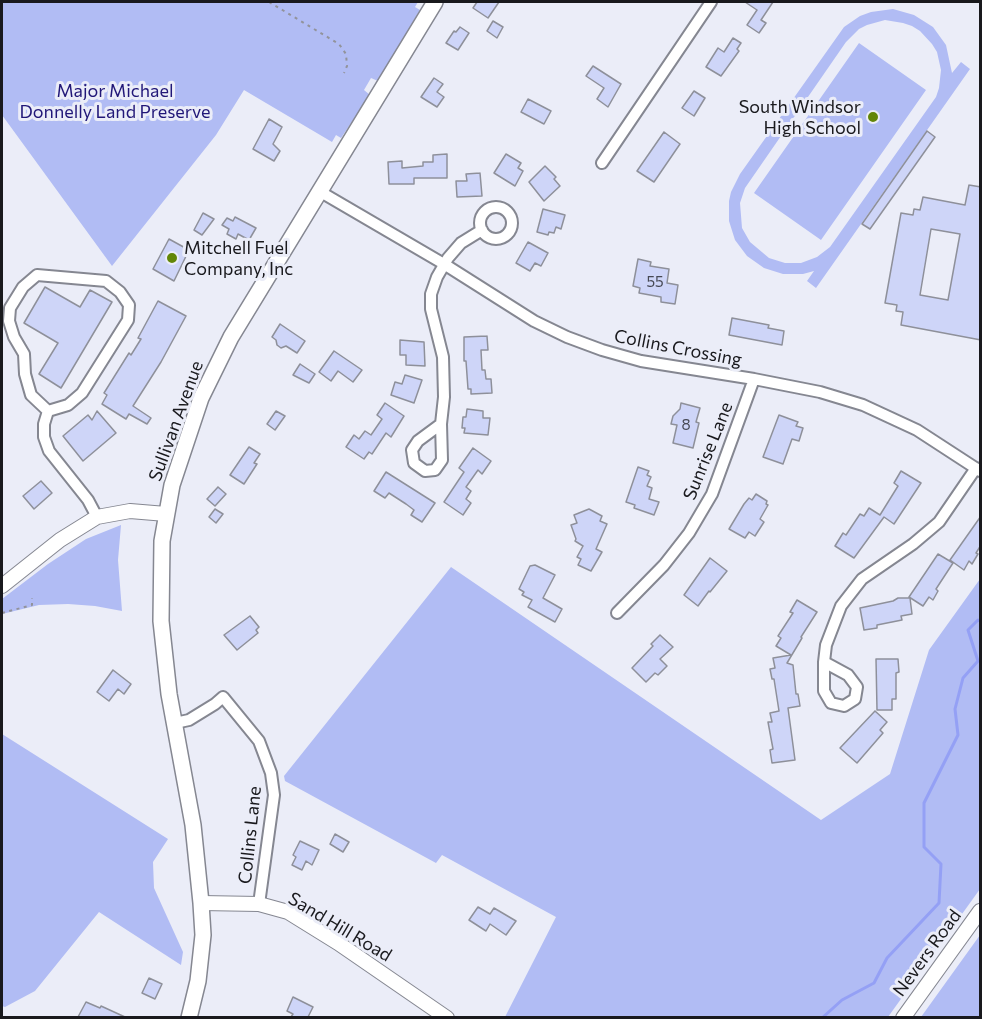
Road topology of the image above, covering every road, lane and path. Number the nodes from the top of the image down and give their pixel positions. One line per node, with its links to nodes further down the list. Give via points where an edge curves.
1 (269, 2): 4 (path, via 339,44 347,58)
2 (432, 3): 6 (main road, Sullivan Avenue)
3 (705, 4): 5 (street)
4 (344, 73)
5 (602, 163)
6 (319, 191): 8 (street, Collins Crossing); 13 (main road, Sullivan Avenue, via 214,370 181,455)
7 (482, 230): 8 (street, via 461,243)
8 (444, 264): 9 (street, Collins Crossing, via 534,321 602,350 640,361); 11 (street, via 431,294 443,357)
9 (754, 379): 12 (street, Collins Crossing, via 863,405 917,430); 18 (street, Sunrise Lane, via 712,494 670,557)
10 (48, 411): 10 (street, via 68,405 82,393 128,320 129,305 106,281 37,276 23,287 10,308 9,321 24,354 31,395); 14 (street, via 44,437 49,451)
11 (441, 424)
12 (978, 470): 19 (street, via 939,522 862,579 841,606 826,645)
13 (166, 514): 14 (street, via 130,511); 20 (main road, Sullivan Avenue, via 161,621)
14 (97, 517): 15 (street, via 60,540)
15 (2, 586)
16 (32, 598): 17 (path, via 32,605)
17 (2, 613)
18 (617, 613)
19 (824, 662)
20 (175, 723): 21 (main road, Sullivan Avenue, via 193,825); 22 (street, Collins Lane, via 189,720 223,697 259,741 271,772 274,795)
21 (201, 903): 22 (street, Sand Hill Road); 24 (main road, Sullivan Avenue, via 198,981)
22 (259, 904): 25 (street, Sand Hill Road, via 288,912)
23 (981, 911): 26 (street, Nevers Road)
24 (189, 1017)
25 (447, 1017)
26 (903, 1017)

